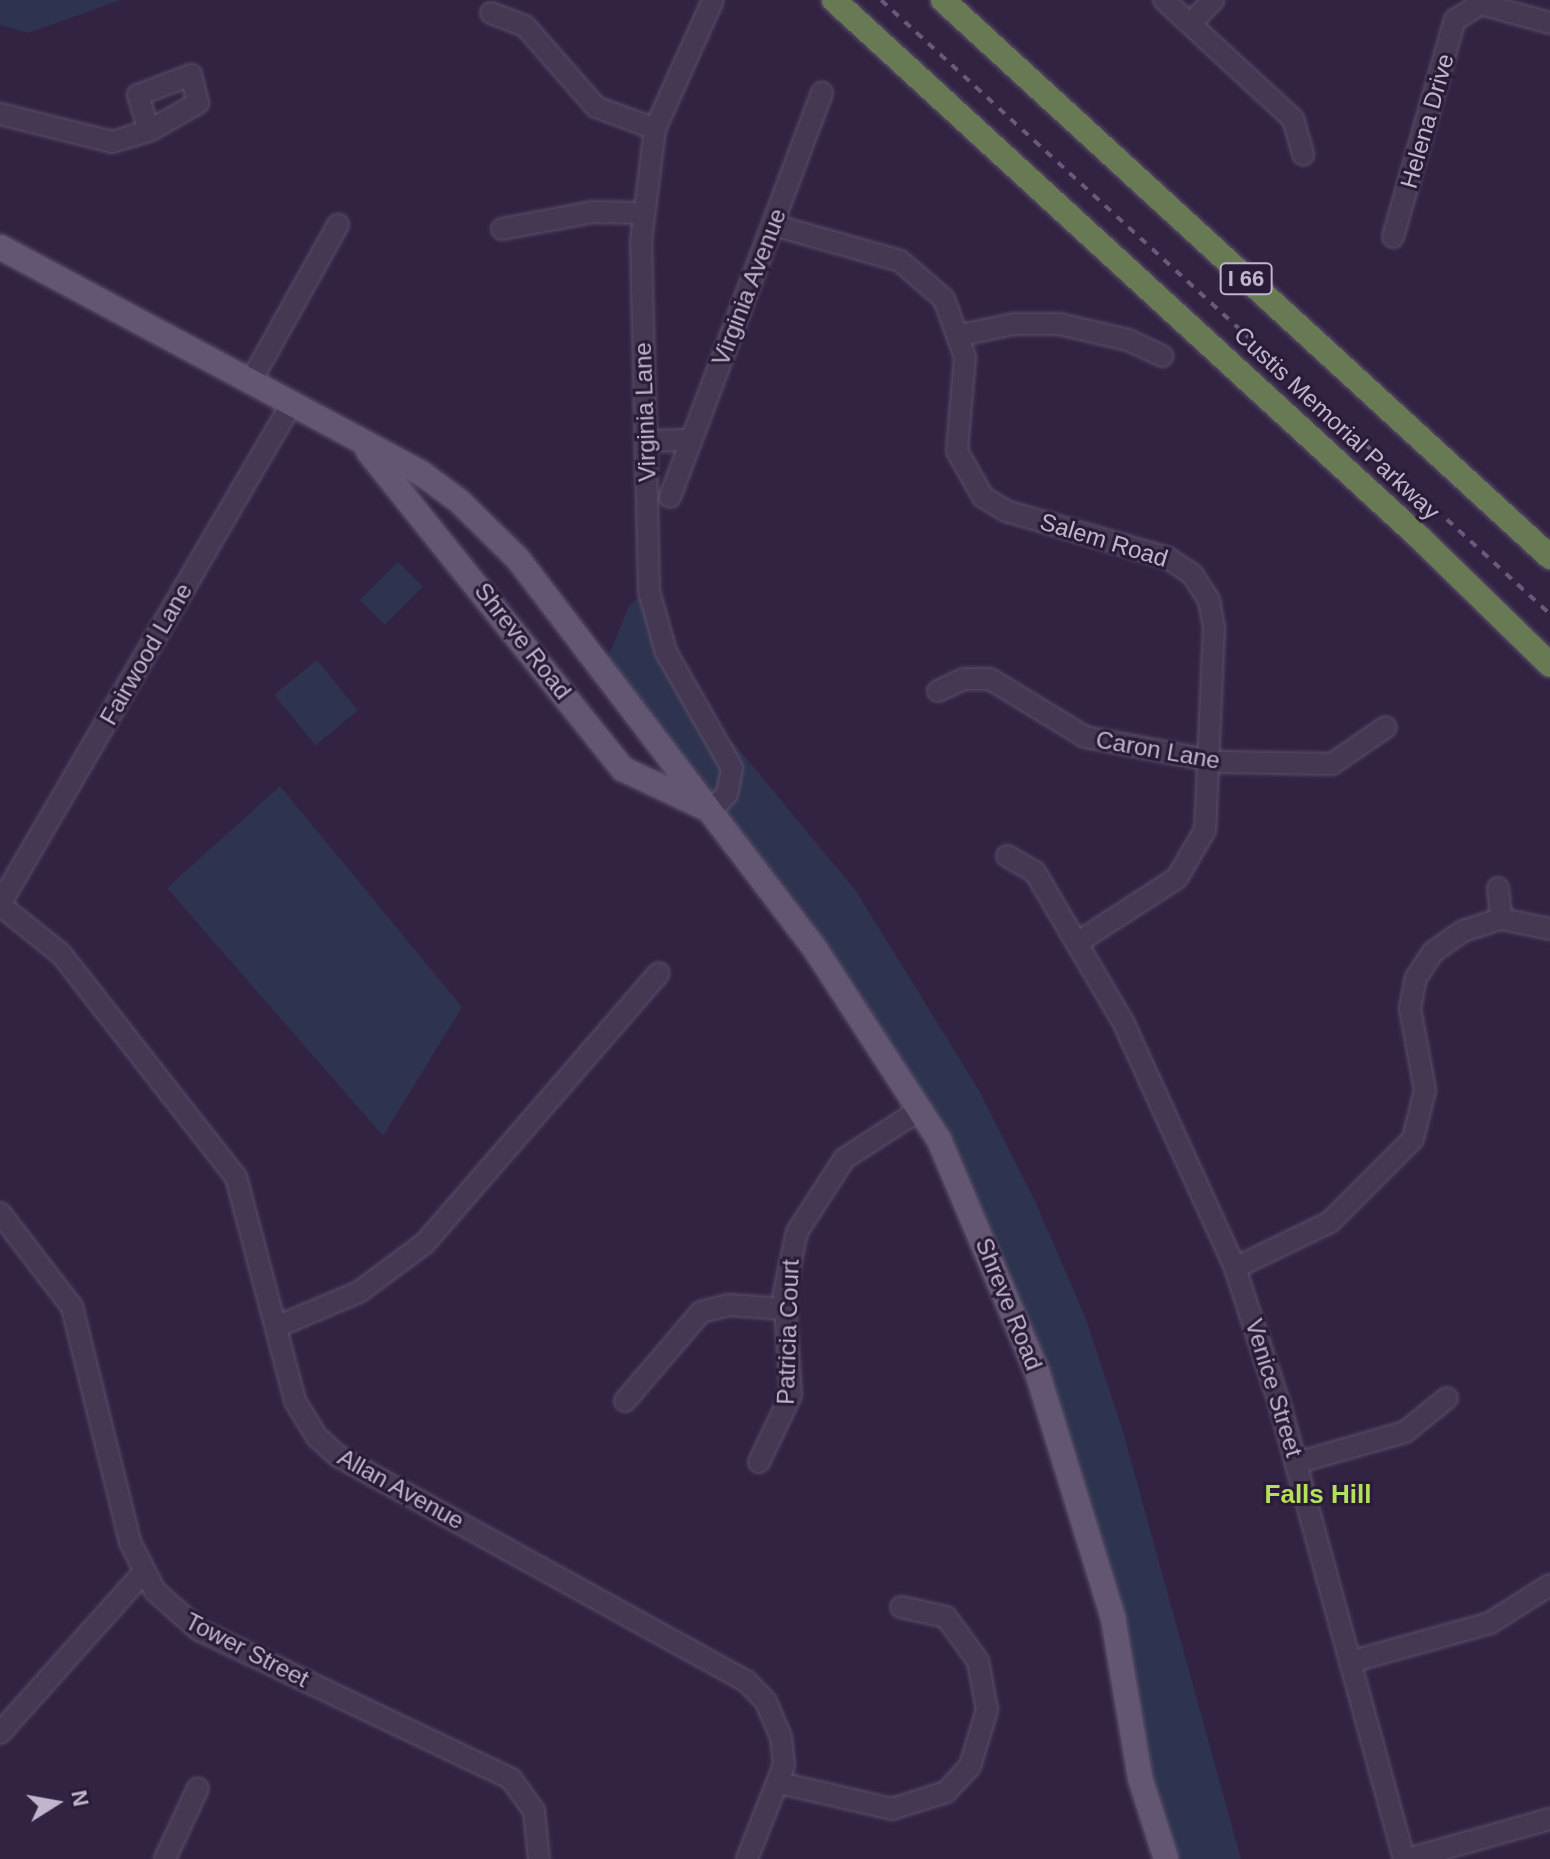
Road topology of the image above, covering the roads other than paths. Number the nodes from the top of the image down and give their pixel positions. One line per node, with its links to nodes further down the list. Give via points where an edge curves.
1 (713, 0): 11 (street, Virginia Lane)
2 (834, 0): 29 (highway, Custis Memorial Parkway, via 1419,537)
3 (943, 0): 28 (highway, Custis Memorial Parkway / I 66)
4 (1164, 0): 7 (street)
5 (1213, 0): 7 (street)
6 (491, 13): 11 (street, via 525,26 596,107)
7 (1191, 23): 13 (street, via 1293,119)
8 (1550, 23): 18 (street, Helena Drive, via 1481,4 1466,8 1455,20)
9 (822, 93): 16 (street, Virginia Avenue)
10 (0, 114): 12 (street, via 112,142)
11 (655, 129): 14 (street, Virginia Lane)
12 (149, 131)
13 (1303, 155)
14 (641, 213): 17 (street, via 593,212); 26 (street, Virginia Lane)
15 (338, 225): 22 (street)
16 (773, 225): 20 (street, Salem Road, via 900,261 932,284); 25 (street, Virginia Avenue)
17 (502, 229)
18 (1393, 237)
19 (0, 247): 22 (main road, Shreve Road)
20 (961, 335): 21 (street, via 1014,324 1059,324 1128,340); 32 (street, Salem Road, via 965,382 957,451 973,487 1006,511 1168,558 1201,586 1214,627)
21 (1162, 356)
22 (251, 381): 23 (main road, Shreve Road)
23 (292, 403): 24 (main road, Shreve Road); 38 (street, Fairwood Lane)
24 (357, 440): 33 (main road, Shreve Road, via 434,482 499,537); 34 (main road, Shreve Road, via 414,502 623,769)
25 (690, 440): 26 (street); 27 (street, Virginia Avenue)
26 (646, 441): 35 (street, Virginia Lane, via 652,611 666,652 732,768 727,794)
27 (670, 497)
28 (1550, 557)
29 (1550, 665)
30 (938, 691): 32 (street, Caron Lane, via 964,679 990,679 1085,737)
31 (1386, 727): 32 (street, Caron Lane, via 1332,764)
32 (1211, 760): 41 (street, Salem Road, via 1205,830 1189,864 1158,895)
33 (679, 767): 34 (main road, via 668,784); 35 (main road, Shreve Road)
34 (654, 785): 35 (main road, Shreve Road)
35 (711, 811): 43 (main road, Shreve Road)
36 (1007, 856): 41 (street, Venice Street, via 1035,872)
37 (1498, 888): 39 (street)
38 (0, 905): 47 (street, Allan Avenue, via 61,954 236,1177)
39 (1501, 919): 40 (street); 45 (street, via 1445,941 1416,978 1410,1008 1424,1107 1404,1152 1330,1222)
40 (1550, 929)
41 (1078, 942): 45 (street, Venice Street, via 1162,1096)
42 (659, 973): 47 (street, via 425,1243 376,1283)
43 (921, 1109): 46 (street, Patricia Court, via 875,1134 831,1175 790,1250); 63 (main road, Shreve Road, via 1000,1278 1054,1424 1113,1618 1140,1778)
44 (0, 1213): 52 (street, Tower Street, via 72,1307)
45 (1235, 1268): 51 (street, Venice Street)
46 (785, 1309): 49 (street, via 729,1305 701,1312); 50 (street, Patricia Court, via 791,1395)
47 (276, 1327): 57 (street, Allan Avenue, via 299,1411 331,1451 746,1681 778,1728)
48 (1447, 1398): 51 (street, via 1405,1432)
49 (625, 1401)
50 (759, 1462)
51 (1296, 1463): 55 (street, Venice Street)
52 (143, 1573): 56 (street); 61 (street, Tower Street, via 167,1605 199,1630 511,1779 534,1811)
53 (1550, 1585): 55 (street, via 1490,1623)
54 (901, 1607): 57 (street, via 946,1617 978,1661 987,1710 970,1766 946,1792 892,1809)
55 (1350, 1662): 64 (street, Venice Street)
56 (0, 1733)
57 (780, 1783): 62 (street, Allan Avenue)
58 (198, 1788): 60 (street)
59 (1550, 1819): 64 (street)
60 (165, 1859)
61 (539, 1859)
62 (747, 1859)
63 (1166, 1859)
64 (1406, 1859)

